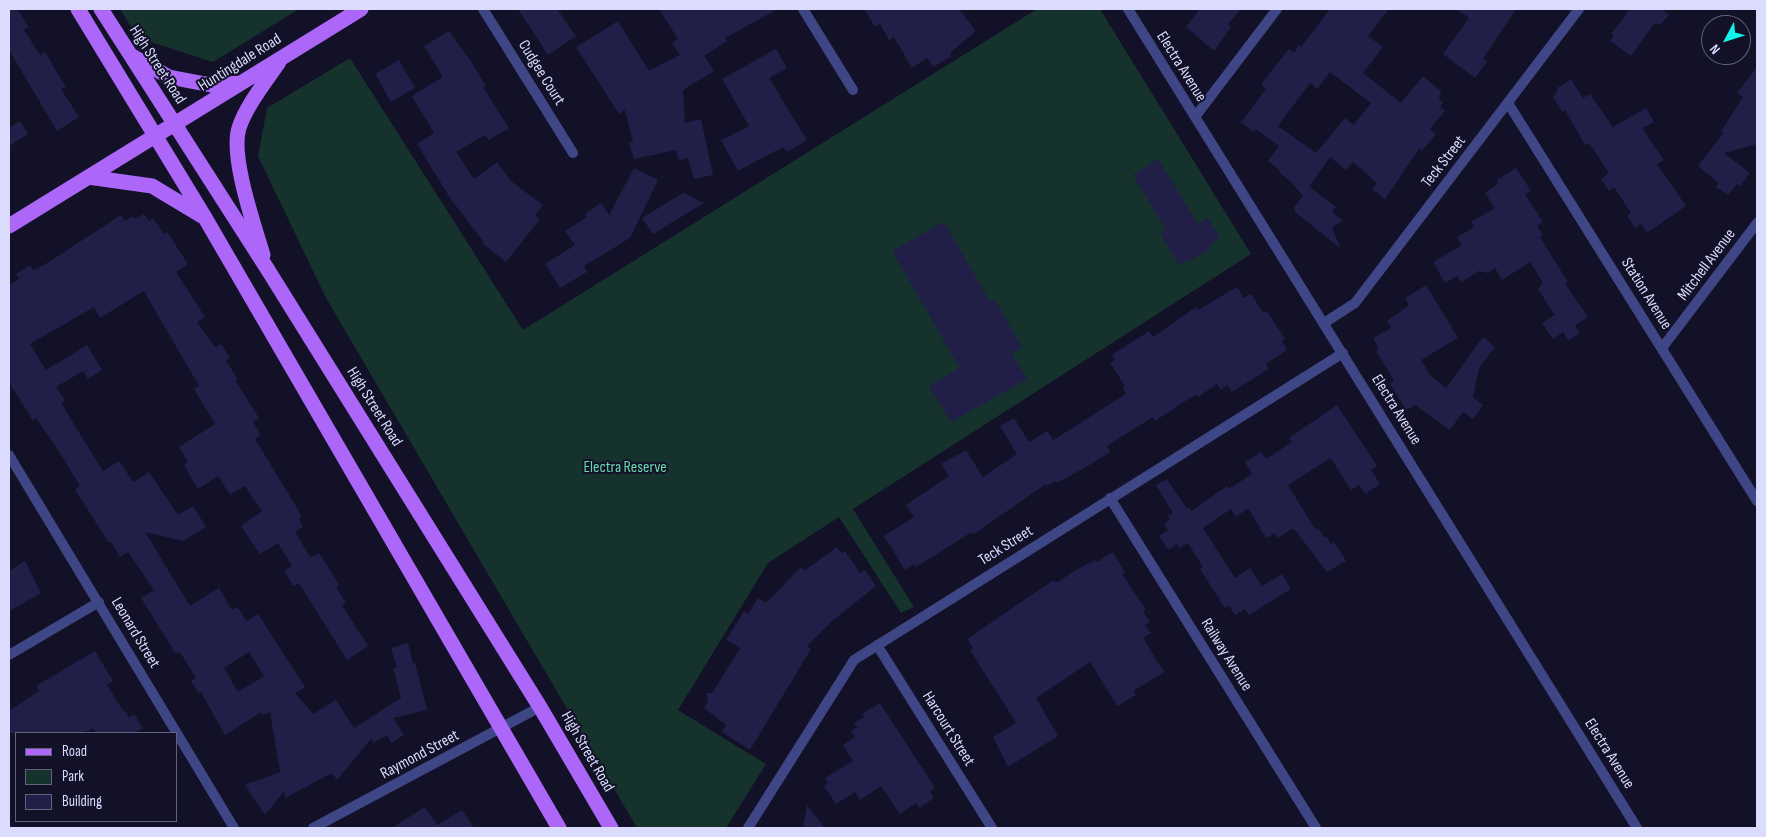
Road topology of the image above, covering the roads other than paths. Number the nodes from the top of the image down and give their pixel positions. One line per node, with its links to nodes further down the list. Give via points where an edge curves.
1 (78, 9): 16 (main road)
2 (101, 9): 9 (main road, High Street Road)
3 (361, 9): 10 (main road, Huntingdale Road)
4 (483, 9): 17 (street, Cudgee Court)
5 (803, 9): 12 (street)
6 (1128, 9): 14 (street, Electra Avenue)
7 (1277, 9): 14 (street)
8 (1579, 9): 13 (street, Teck Street)
9 (128, 54): 11 (main road, via 169,77 212,85); 15 (main road, High Street Road)
10 (283, 57): 11 (main road, Huntingdale Road); 22 (main road, via 239,128 237,147 250,209)
11 (241, 83): 15 (main road, Huntingdale Road)
12 (853, 90)
13 (1508, 103): 23 (street, Teck Street, via 1355,303); 24 (street, Station Avenue)
14 (1195, 117): 23 (street, Electra Avenue)
15 (175, 124): 16 (main road, Huntingdale Road); 22 (main road, High Street Road)
16 (154, 136): 18 (main road, Huntingdale Road); 19 (main road)
17 (573, 153)
18 (88, 177): 19 (main road, via 152,186); 21 (main road, Huntingdale Road)
19 (204, 216): 33 (main road)
20 (1757, 223): 24 (street, Mitchell Avenue)
21 (9, 226)
22 (268, 270): 32 (main road, High Street Road)
23 (1324, 323): 25 (street, Electra Avenue)
24 (1662, 348): 28 (street, Station Avenue)
25 (1343, 353): 27 (street, Teck Street); 43 (street, Electra Avenue)
26 (9, 455): 29 (street, Leonard Street)
27 (1110, 498): 30 (street, Teck Street); 42 (street, Railway Avenue)
28 (1757, 501)
29 (99, 602): 31 (street); 34 (street, Leonard Street)
30 (877, 645): 40 (street, Teck Street, via 854,660); 41 (street, Harcourt Street)
31 (9, 655)
32 (540, 707): 33 (street, Raymond Street); 39 (main road, High Street Road)
33 (500, 728): 37 (street, Raymond Street); 38 (main road)
34 (177, 732)
35 (178, 734): 36 (street, Leonard Street)
36 (234, 828)
37 (313, 828)
38 (559, 828)
39 (611, 828)
40 (748, 828)
41 (992, 828)
42 (1316, 828)
43 (1637, 828)

